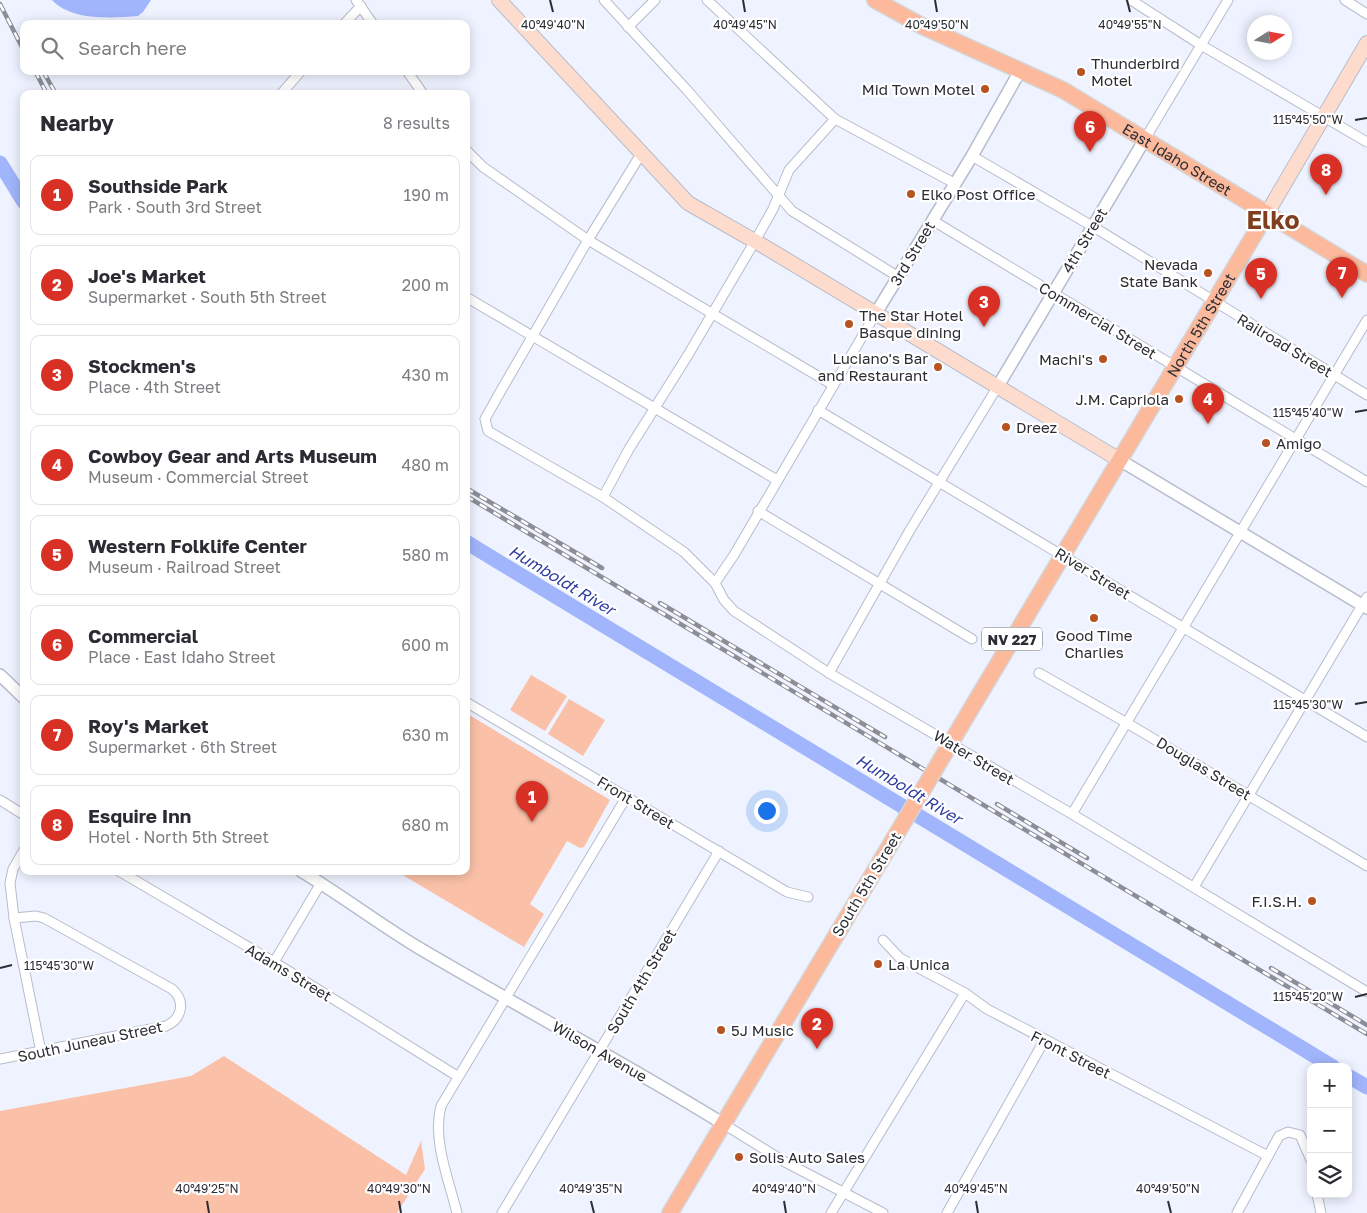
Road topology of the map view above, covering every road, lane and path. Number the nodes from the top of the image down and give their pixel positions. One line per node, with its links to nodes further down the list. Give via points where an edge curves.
1 (500, 0): 25 (main road)
2 (604, 0): 13 (street)
3 (655, 0): 13 (street)
4 (707, 0): 22 (street)
5 (876, 0): 16 (main road, East Idaho Street, via 924,27)
6 (1131, 0): 15 (street)
7 (1228, 0): 15 (street, 4th Street)
8 (1345, 0): 10 (street)
9 (358, 3): 11 (street); 12 (street)
10 (1367, 14)
11 (347, 20)
12 (370, 20)
13 (628, 27): 29 (street, via 687,90)
14 (1367, 43): 21 (main road, North 5th Street)
15 (1201, 45): 21 (street); 23 (street, 4th Street)
16 (1020, 71): 23 (main road, East Idaho Street, via 1063,90); 26 (street, 3rd Street)
17 (297, 75): 19 (street)
18 (410, 75): 20 (street)
19 (284, 90)
20 (420, 90)
21 (1324, 117): 24 (street); 30 (main road, North 5th Street)
22 (835, 119): 28 (street); 29 (street, via 789,170)
23 (1145, 139): 30 (main road, East Idaho Street); 32 (street, 4th Street)
24 (1367, 142)
25 (641, 154): 33 (street); 34 (main road, via 688,203)
26 (972, 156): 28 (street, 3rd Street); 32 (street, Railroad Street)
27 (470, 157): 33 (street)
28 (954, 183): 31 (street, 3rd Street)
29 (778, 197): 34 (street); 36 (street, via 812,225)
30 (1266, 215): 35 (main road, East Idaho Street); 39 (main road, North 5th Street / NV 227)
31 (932, 220): 36 (street, 3rd Street); 37 (street, Commercial Street)
32 (1092, 226): 37 (street, 4th Street); 39 (street, Railroad Street)
33 (588, 240): 40 (street); 43 (street)
34 (756, 241): 40 (street); 41 (main road)
35 (1367, 274)
36 (898, 276): 41 (street, 3rd Street)
37 (1053, 294): 44 (street, Commercial Street); 47 (street, 4th Street)
38 (470, 299): 43 (street)
39 (1213, 301): 44 (main road, North 5th Street / NV 227); 45 (street, Railroad Street)
40 (714, 313): 46 (street); 49 (street)
41 (876, 313): 46 (street, 3rd Street); 47 (main road)
42 (1367, 320): 45 (street)
43 (533, 336): 49 (street); 56 (street, Water Street, via 485,419 488,431)
44 (1174, 366): 51 (street, Commercial Street); 52 (main road, North 5th Street / NV 227)
45 (1335, 375): 48 (street, Railroad Street); 51 (street)
46 (833, 385): 50 (street, 3rd Street)
47 (998, 386): 52 (main road); 54 (street, 4th Street)
48 (1367, 395)
49 (655, 406): 53 (street); 56 (street)
50 (818, 410): 53 (street, 3rd Street); 54 (street, River Street)
51 (1296, 440): 55 (street, Commercial Street); 58 (street)
52 (1118, 459): 58 (street); 59 (main road, North 5th Street / NV 227)
53 (777, 480): 57 (street, 3rd Street)
54 (941, 482): 59 (street, River Street); 61 (street)
55 (1367, 482)
56 (603, 497): 60 (street, Water Street, via 684,552)
57 (758, 511): 60 (street, 3rd Street); 61 (street)
58 (1240, 532): 62 (street); 63 (street)
59 (1062, 554): 63 (street, River Street); 97 (main road, South 5th Street / NV 227, bridge)
60 (715, 583): 65 (street, Water Street, via 734,611)
61 (879, 583): 64 (street); 65 (street)
62 (1365, 604): 69 (street)
63 (1184, 627): 69 (street, River Street); 71 (street)
64 (972, 639)
65 (829, 673): 77 (street, Water Street)
66 (1039, 673): 71 (street, Douglas Street)
67 (0, 675): 68 (street)
68 (20, 694)
69 (1305, 700): 72 (street, River Street); 73 (street)
70 (470, 704): 74 (street, Front Street)
71 (1127, 722): 73 (street, Douglas Street); 77 (street)
72 (1367, 737)
73 (1249, 795): 80 (street, Douglas Street); 84 (street)
74 (627, 796): 78 (street, Front Street); 91 (street)
75 (0, 800): 76 (street)
76 (20, 812)
77 (1072, 814): 84 (street, Water Street)
78 (719, 852): 85 (street, Front Street, via 787,892); 94 (street, South 4th Street)
79 (20, 857): 86 (street, via 10,883)
80 (1367, 866)
81 (126, 875): 88 (street, Adams Street)
82 (308, 875): 83 (street, Wilson Avenue)
83 (321, 883): 88 (street); 91 (street, Wilson Avenue, via 417,947)
84 (1194, 887): 90 (street, Water Street)
85 (808, 897)
86 (14, 918): 93 (street); 93 (street, South Juneau Street, via 44,918 172,989 180,999 179,1016 174,1023)
87 (883, 940): 89 (street, Front Street, via 900,958)
88 (274, 962): 96 (street, Adams Street)
89 (965, 992): 92 (street, Front Street, via 987,1009); 100 (street)
90 (1367, 992)
91 (505, 997): 94 (street, Wilson Avenue); 96 (street)
92 (1044, 1041): 99 (street, Front Street); 107 (street)
93 (41, 1052): 95 (street, South Juneau Street)
94 (598, 1052): 97 (street, Wilson Avenue); 103 (street, South 4th Street)
95 (0, 1059)
96 (457, 1076): 102 (street, via 441,1106 438,1126)
97 (722, 1123): 100 (street, Wilson Avenue); 104 (main road, South 5th Street / NV 227)
98 (1309, 1153): 99 (street, via 1304,1139 1288,1132 1279,1136)
99 (1268, 1156): 108 (street)
100 (844, 1194): 105 (street); 106 (street, Wilson Avenue)
101 (1318, 1198): 109 (street)
102 (457, 1213)
103 (502, 1213)
104 (670, 1213)
105 (831, 1213)
106 (883, 1213)
107 (947, 1213)
108 (1237, 1213)
109 (1320, 1213)

